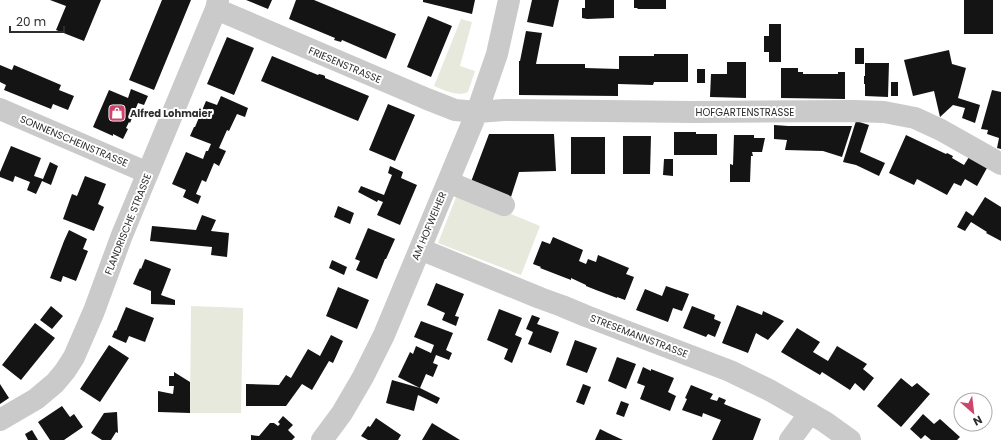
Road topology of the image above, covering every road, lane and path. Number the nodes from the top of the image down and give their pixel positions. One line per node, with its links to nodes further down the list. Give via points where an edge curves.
1 (509, 0): 4 (street, AM HOFWEIHER, via 497,54)
2 (217, 5): 4 (street, FRIESENSTRASSE, via 427,99 455,110); 6 (street, FLANDRISCHE STRASSE)
3 (0, 109): 6 (street, SONNENSCHEINSTRASSE)
4 (477, 112): 5 (street, HOFGARTENSTRASSE, via 884,112 915,118); 7 (street, AM HOFWEIHER)
5 (1001, 164)
6 (148, 173): 11 (street, FLANDRISCHE STRASSE, via 74,357 55,383)
7 (448, 182): 8 (street); 9 (street, AM HOFWEIHER)
8 (504, 205)
9 (420, 249): 10 (street, STRESEMANNSTRASSE, via 730,371); 12 (street, AM HOFWEIHER, via 384,335 363,377 342,413)
10 (810, 413): 13 (street); 14 (street, STRESEMANNSTRASSE)
11 (0, 420)
12 (322, 440)
13 (790, 440)
14 (850, 440)

